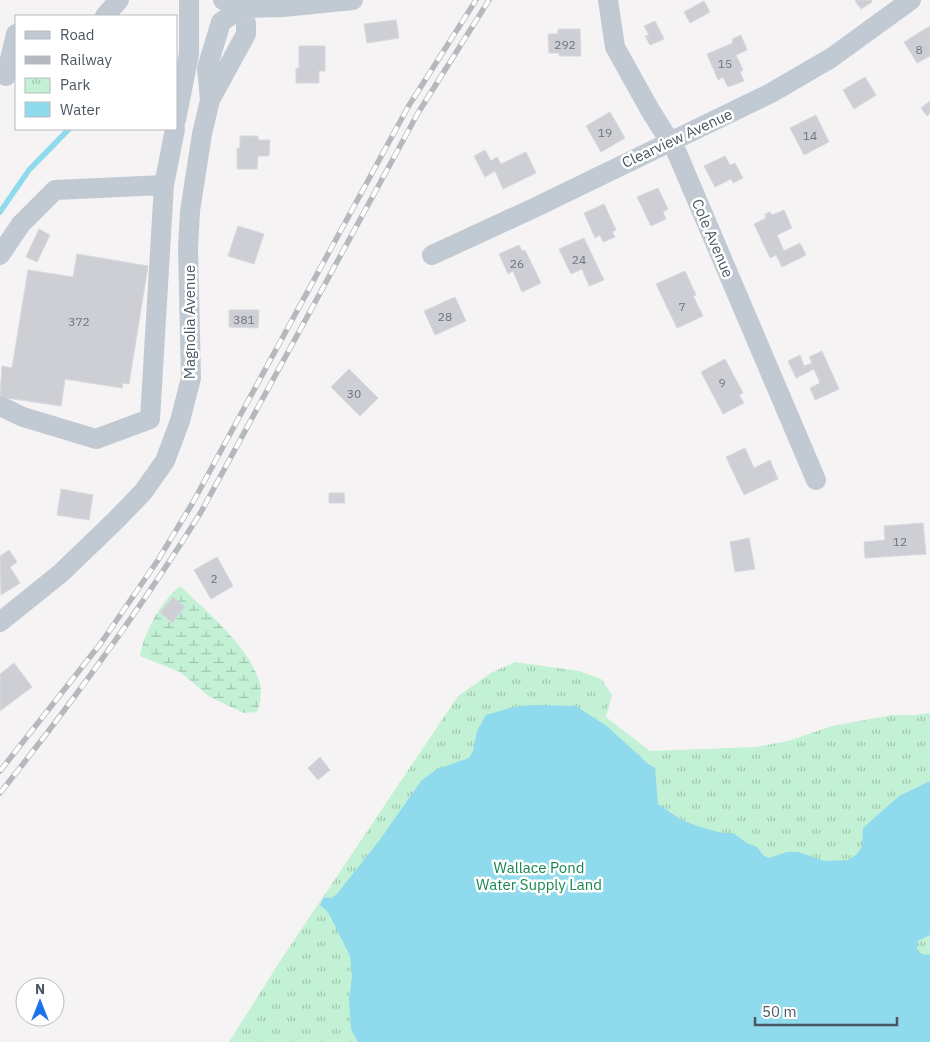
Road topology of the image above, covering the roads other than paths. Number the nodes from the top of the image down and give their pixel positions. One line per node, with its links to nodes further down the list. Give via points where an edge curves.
1 (119, 0): 8 (street)
2 (189, 0): 11 (street, via 189,54)
3 (223, 0): 7 (street)
4 (353, 0): 7 (street)
5 (608, 0): 13 (street, Cole Avenue, via 615,47)
6 (911, 0): 13 (street, Clearview Avenue, via 831,58 772,93)
7 (242, 8): 19 (street, Magnolia Avenue, via 246,34 210,100 195,173 188,248 191,378)
8 (106, 15)
9 (15, 38): 10 (street)
10 (6, 76)
11 (178, 110)
12 (175, 130): 14 (street)
13 (668, 142): 16 (street, Clearview Avenue); 20 (street, Cole Avenue, via 677,153)
14 (164, 185): 15 (street, via 55,190 21,224); 18 (street)
15 (0, 255)
16 (432, 255)
17 (0, 406): 18 (street, via 24,417 96,439)
18 (150, 419): 19 (street)
19 (180, 421): 21 (street, Magnolia Avenue, via 164,461 143,492 61,573)
20 (816, 480)
21 (0, 622)

